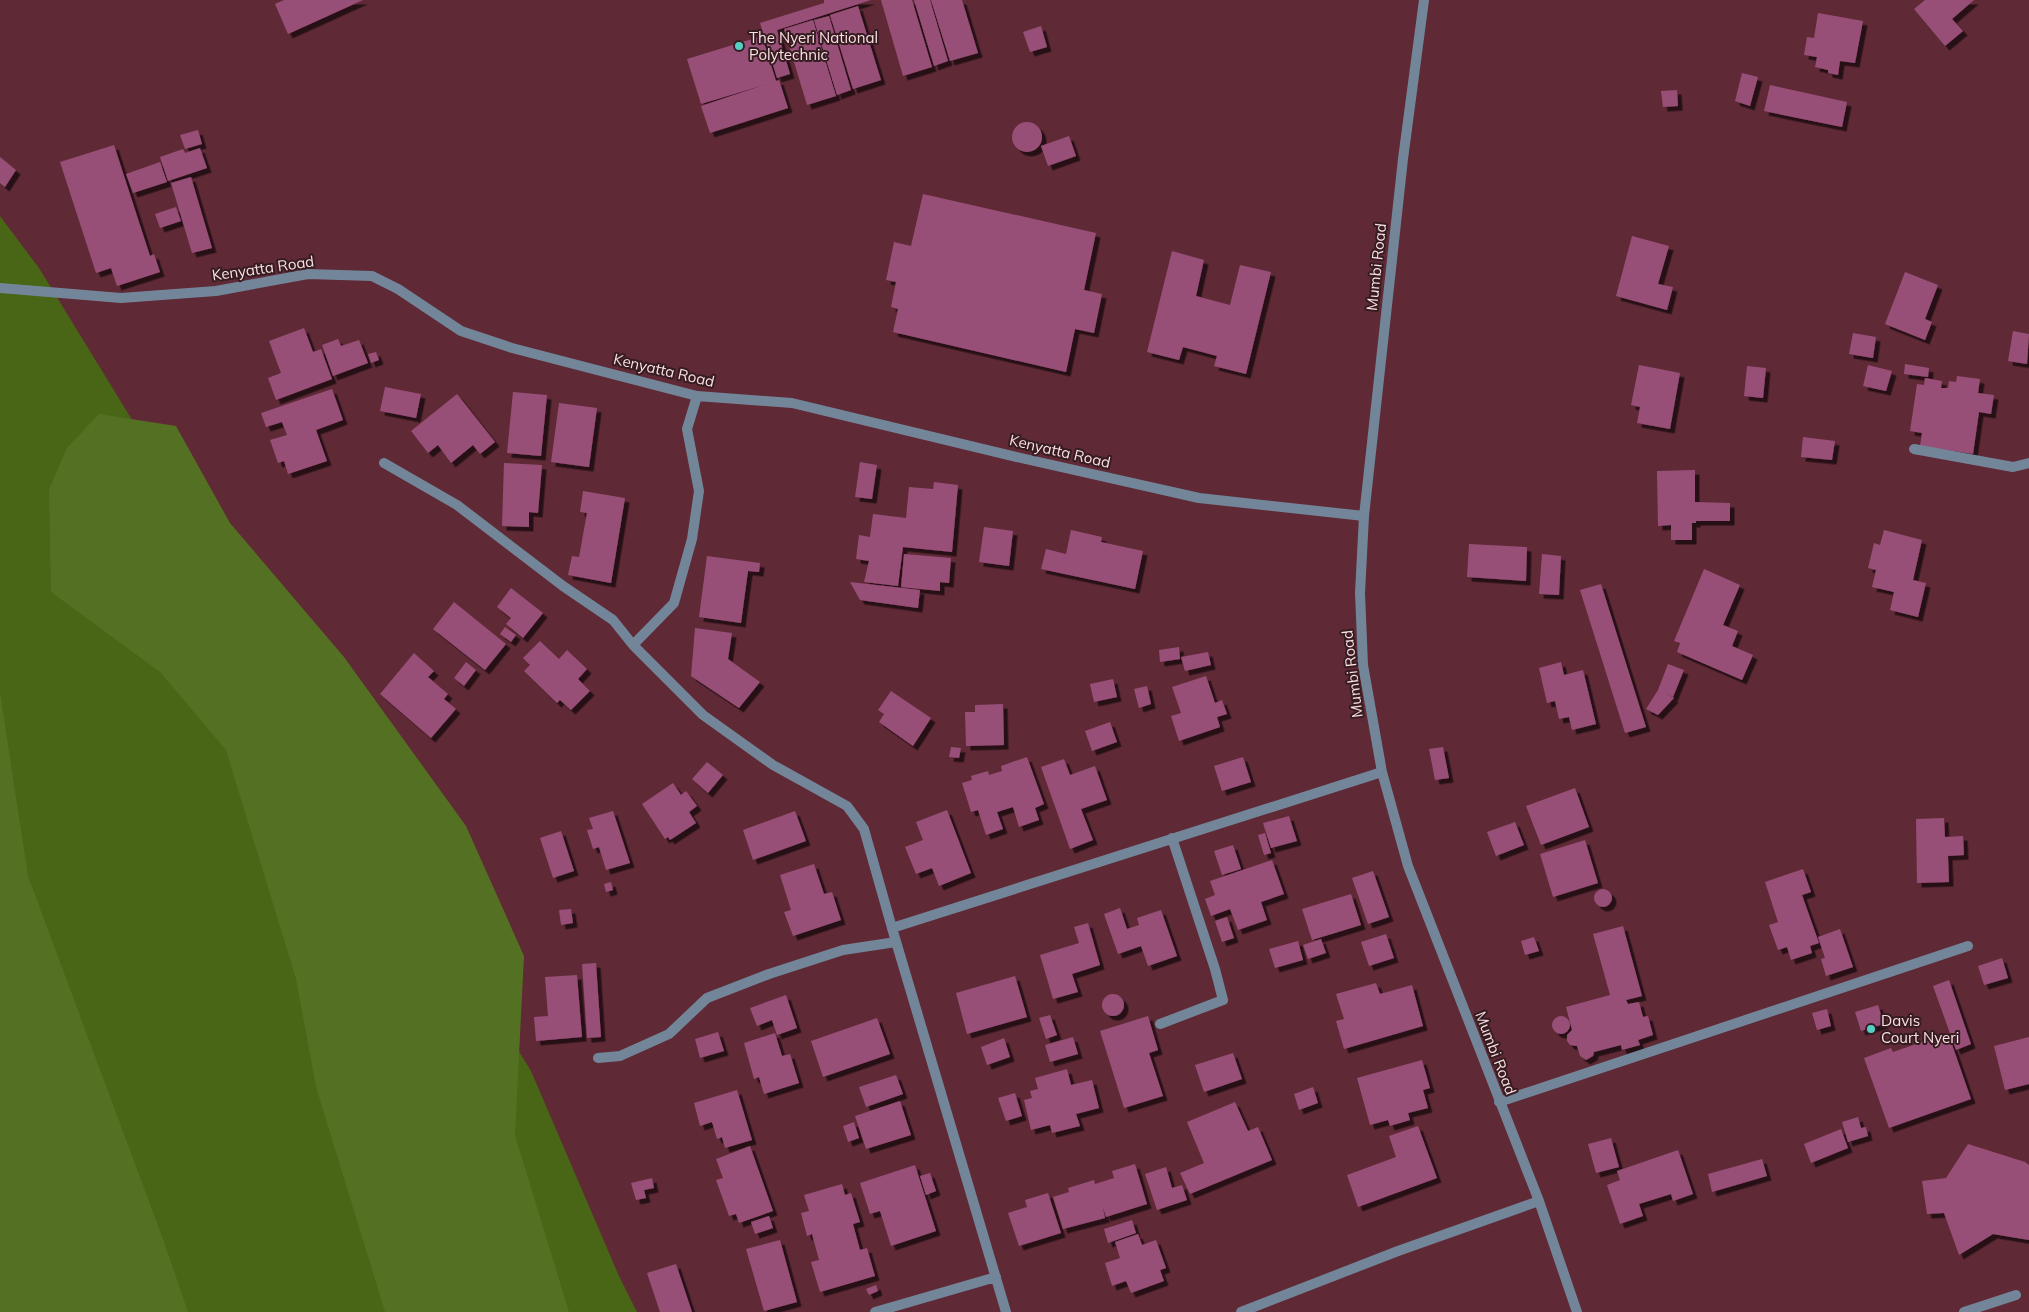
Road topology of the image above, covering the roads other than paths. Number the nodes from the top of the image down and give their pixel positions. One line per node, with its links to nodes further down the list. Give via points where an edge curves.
1 (1424, 0): 7 (street, Mumbi Road)
2 (0, 288): 3 (street, Kenyatta Road, via 122,298 216,291 308,274 372,276 461,331 512,348)
3 (697, 396): 7 (street, Kenyatta Road, via 792,403 1199,498); 8 (street, via 687,430 699,491 692,539 674,603)
4 (1914, 449): 6 (street, via 2014,467)
5 (384, 463): 8 (street, via 458,505 613,620)
6 (2029, 463)
7 (1364, 516): 9 (street, Mumbi Road, via 1360,593 1363,664)
8 (633, 645): 11 (street, via 703,715 773,765 847,806 864,829)
9 (1382, 772): 10 (street); 16 (street, Mumbi Road, via 1408,866)
10 (1172, 838): 11 (street); 14 (street, via 1223,1000)
11 (892, 928): 12 (street)
12 (896, 942): 15 (street, via 843,950 707,998 669,1034 620,1056); 18 (street)
13 (1968, 946): 16 (street)
14 (1160, 1024)
15 (598, 1058)
16 (1499, 1102): 17 (street, Mumbi Road)
17 (1539, 1201): 22 (street); 23 (street, Mumbi Road)
18 (996, 1278): 20 (street); 21 (street)
19 (2016, 1295): 24 (street)
20 (875, 1312)
21 (1006, 1312)
22 (1241, 1312)
23 (1577, 1312)
24 (1964, 1312)

